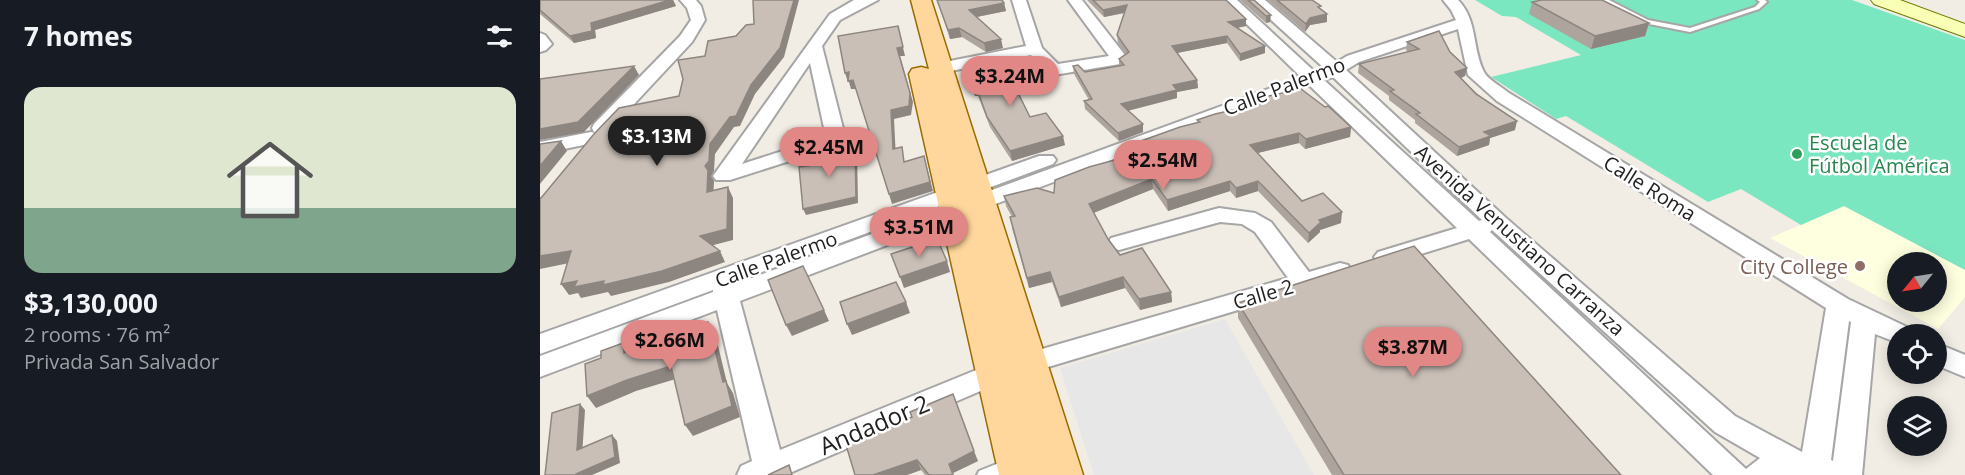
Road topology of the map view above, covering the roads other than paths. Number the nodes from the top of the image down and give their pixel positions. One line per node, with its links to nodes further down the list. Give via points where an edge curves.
1 (687, 0): 21 (street, via 694,6 698,21)
2 (902, 0): 29 (main road)
3 (921, 0): 24 (main road)
4 (1019, 0): 20 (street)
5 (1075, 0): 20 (street, via 1120,59 1054,70)
6 (1229, 0): 25 (street, Avenida Venustiano Carranza)
7 (1256, 0): 22 (street, Avenida Venustiano Carranza)
8 (1450, 0): 15 (street, Calle Roma)
9 (1604, 0): 10 (lane, via 1646,22 1690,30 1757,8 1764,2)
10 (1760, 0)
11 (1881, 0): 16 (main road)
12 (1908, 0): 14 (main road)
13 (863, 1): 19 (street, via 835,16)
14 (1965, 21)
15 (1464, 22): 22 (street, Calle Palermo); 35 (street, Calle Roma, via 1476,75 1503,97)
16 (1965, 31)
17 (540, 38): 18 (street, via 544,44)
18 (540, 47)
19 (815, 47): 19 (street, via 836,140 723,176)
20 (1035, 49): 24 (street)
21 (663, 63): 23 (street); 26 (street)
22 (1338, 63): 25 (street, Calle Palermo); 30 (street, Avenida Venustiano Carranza)
23 (640, 66)
24 (941, 68): 29 (main road)
25 (1305, 73): 29 (street, Calle Palermo); 31 (street, Avenida Venustiano Carranza)
26 (591, 138): 27 (street); 28 (street)
27 (540, 148)
28 (577, 156)
29 (965, 198): 34 (street, Calle Palermo); 40 (main road); 43 (main road)
30 (1498, 223): 31 (street, Calle 2); 45 (street, Avenida Venustiano Carranza, via 1725,424)
31 (1473, 230): 33 (street, Calle 2); 49 (street, Avenida Venustiano Carranza)
32 (1119, 243): 33 (street, via 1219,215 1247,218 1263,227)
33 (1304, 282): 40 (street, Calle 2)
34 (724, 287): 38 (street, Calle Palermo); 41 (street, Calle Palermo); 46 (street)
35 (1839, 305): 36 (street, Calle Roma); 45 (street)
36 (1864, 318): 37 (street, Calle Roma); 51 (street)
37 (1887, 329)
38 (540, 345)
39 (1947, 358): 42 (street)
40 (1028, 363): 48 (main road)
41 (540, 367)
42 (1965, 367)
43 (996, 373): 44 (main road); 46 (street, Andador 2)
44 (1020, 468): 47 (lane)
45 (1816, 469): 50 (street, via 1779,465)
46 (760, 471)
47 (984, 475)
48 (1060, 475)
49 (1734, 475)
50 (1759, 475)
51 (1847, 475)

